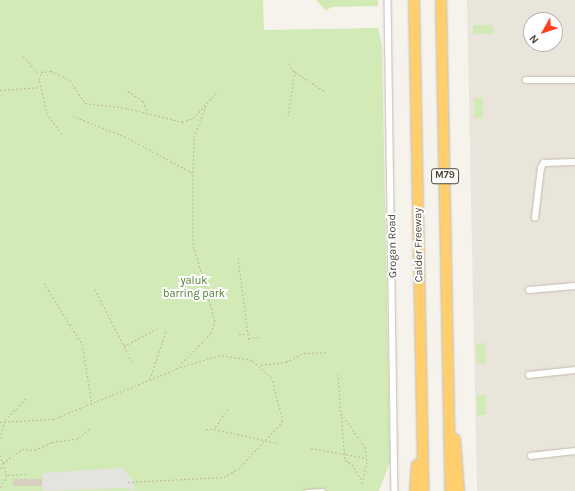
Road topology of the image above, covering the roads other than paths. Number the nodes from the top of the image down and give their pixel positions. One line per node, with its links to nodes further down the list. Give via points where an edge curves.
1 (388, 0): 18 (street, Grogan Road)
2 (414, 0): 8 (highway, Calder Freeway / M79)
3 (442, 0): 11 (highway, M79)
4 (526, 80): 5 (street)
5 (575, 80)
6 (575, 162): 7 (street, via 544,163 541,168)
7 (535, 218)
8 (418, 220): 19 (highway); 20 (highway, Calder Freeway / M79)
9 (575, 286): 10 (street)
10 (529, 290)
11 (448, 351): 21 (highway, M79); 22 (highway)
12 (575, 370): 13 (street)
13 (529, 375)
14 (575, 451): 15 (street)
15 (532, 456)
16 (323, 490): 17 (lane)
17 (306, 491)
18 (395, 491)
19 (415, 491)
20 (423, 491)
21 (450, 491)
22 (460, 491)

